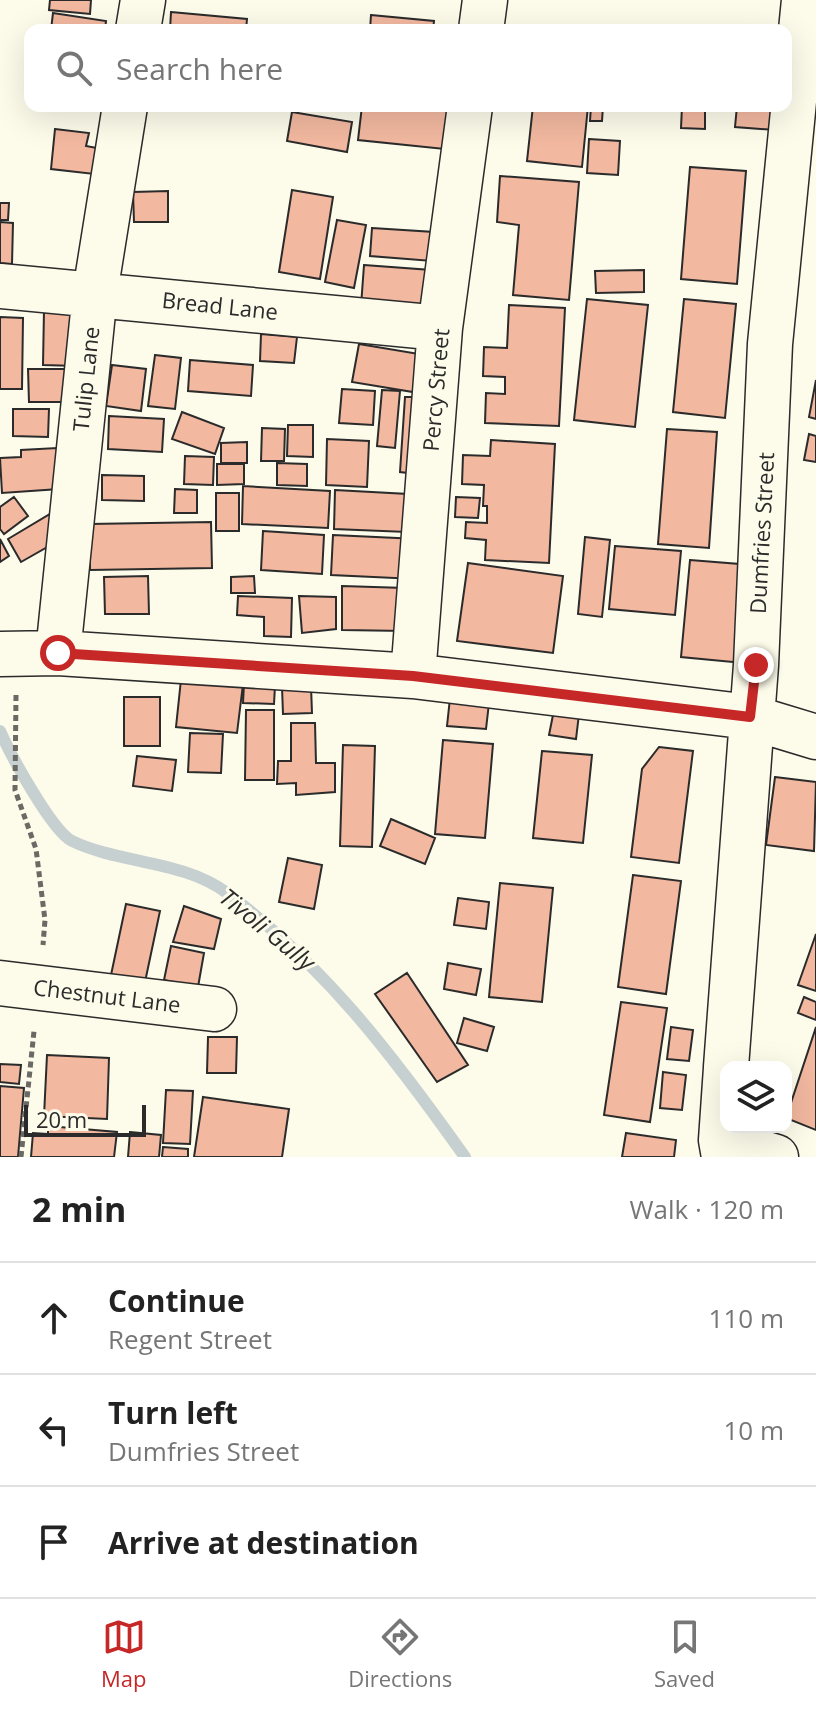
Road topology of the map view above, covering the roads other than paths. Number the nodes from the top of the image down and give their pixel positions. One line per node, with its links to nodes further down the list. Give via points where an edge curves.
1 (143, 0): 4 (street)
2 (485, 0): 5 (street)
3 (804, 0): 14 (street, Dumfries Street, via 770,344)
4 (139, 24)
5 (482, 24)
6 (124, 112): 9 (street, Tulip Lane)
7 (469, 112): 10 (street, Percy Street)
8 (0, 286): 9 (street, Bread Lane)
9 (95, 293): 10 (street, Bread Lane); 11 (street, Tulip Lane)
10 (440, 328): 13 (street, Percy Street)
11 (58, 653): 12 (street); 13 (street)
12 (0, 654)
13 (413, 676): 14 (street)
14 (750, 717): 15 (street); 18 (street, Dumfries Street)
15 (816, 737)
16 (0, 983): 17 (street, Chestnut Lane)
17 (214, 1009)
18 (726, 1061)
19 (723, 1149): 20 (street)
20 (776, 1157)

